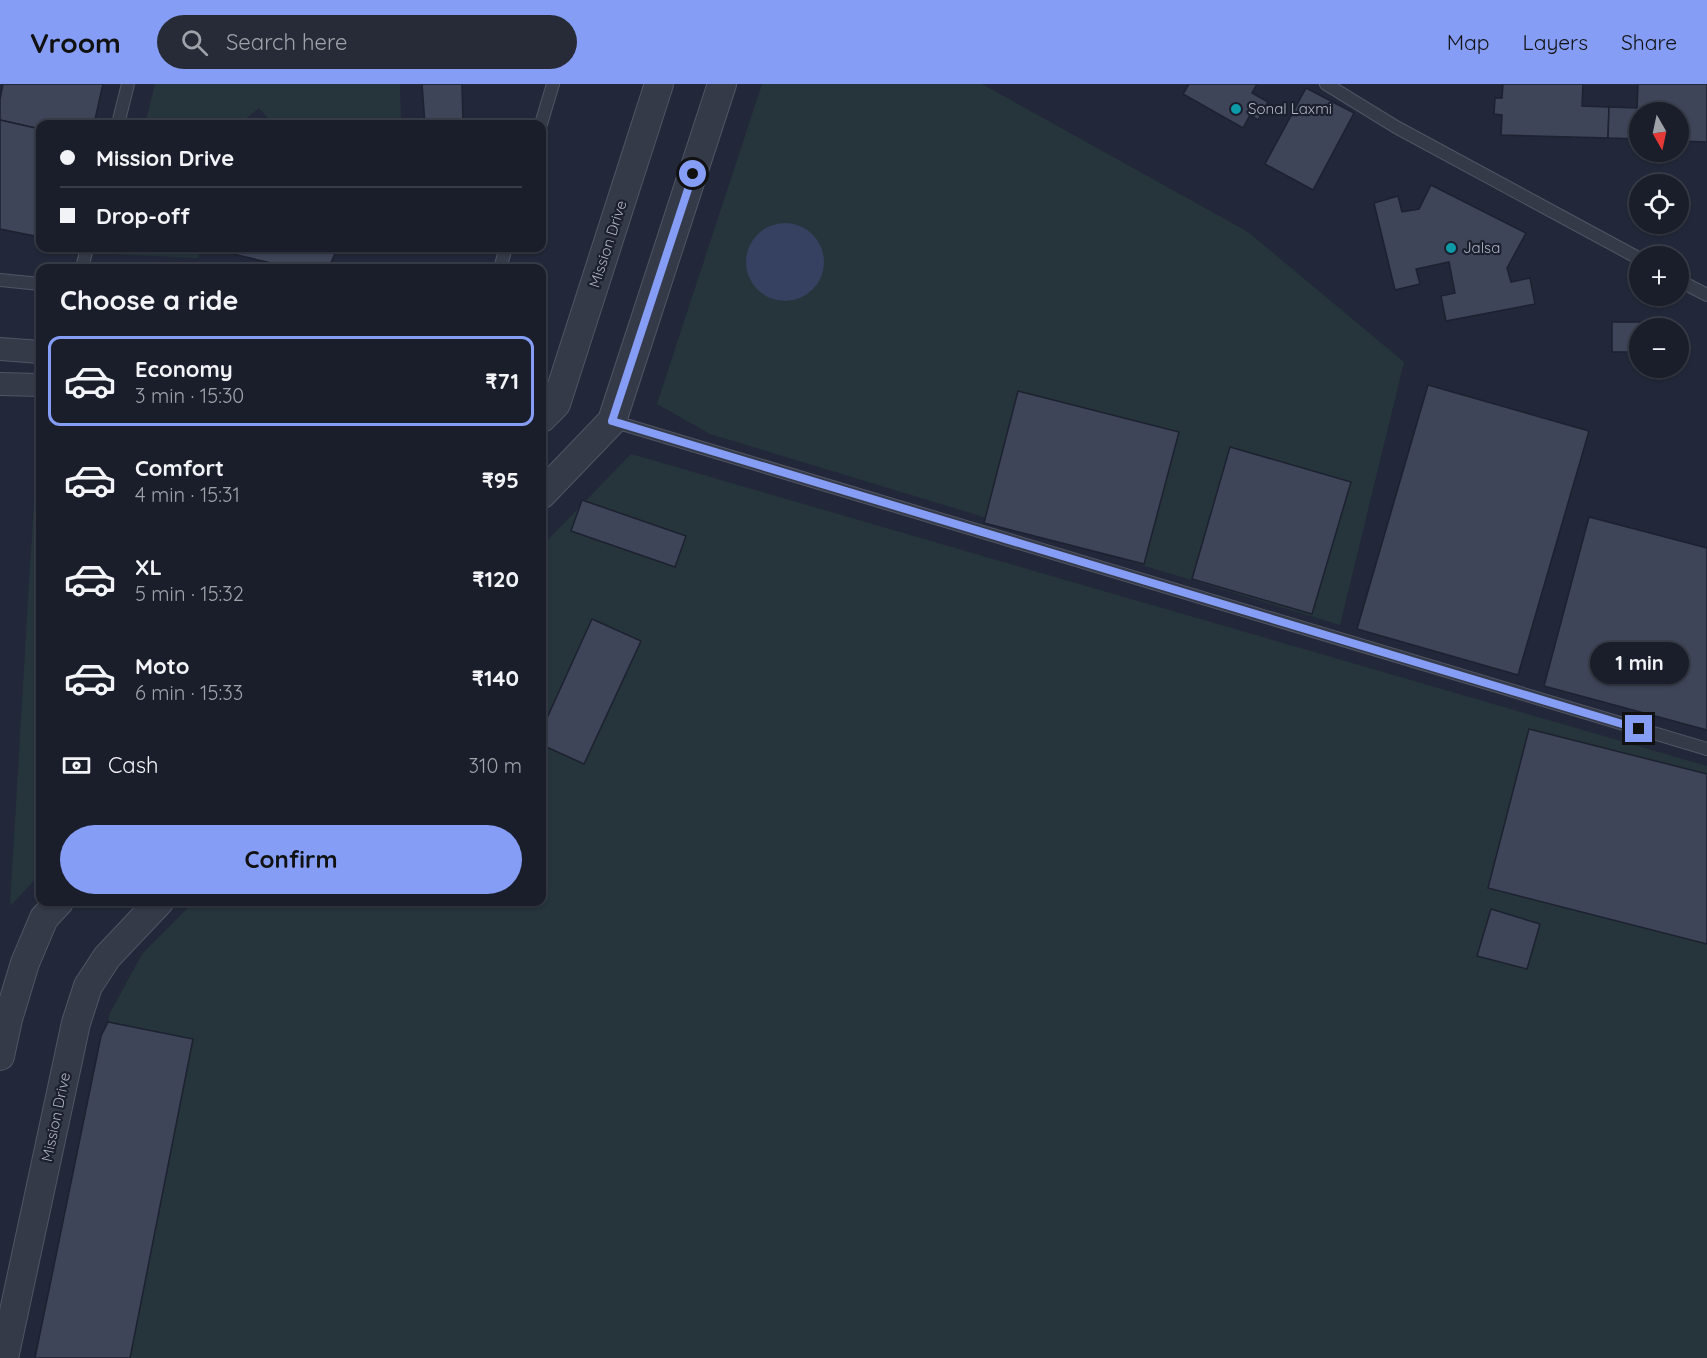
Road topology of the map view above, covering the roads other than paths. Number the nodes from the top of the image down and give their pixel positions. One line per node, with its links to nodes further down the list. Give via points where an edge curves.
1 (128, 84): 6 (lane)
2 (553, 84): 7 (lane)
3 (659, 84): 17 (street, Mission Drive)
4 (722, 84): 18 (street)
5 (1326, 84): 8 (lane, via 1396,127)
6 (119, 120)
7 (542, 120)
8 (1629, 253)
9 (0, 280): 10 (lane)
10 (36, 284)
11 (1689, 286): 12 (lane)
12 (1707, 295)
13 (0, 349): 14 (street)
14 (36, 352)
15 (0, 384): 16 (street)
16 (36, 385)
17 (549, 411)
18 (612, 421): 19 (street); 20 (lane)
19 (546, 490)
20 (1707, 749)
21 (55, 906): 23 (street, via 44,918 25,963)
22 (155, 906): 24 (street, Mission Drive, via 107,957 88,986 76,1023)
23 (0, 1056)
24 (4, 1358)

